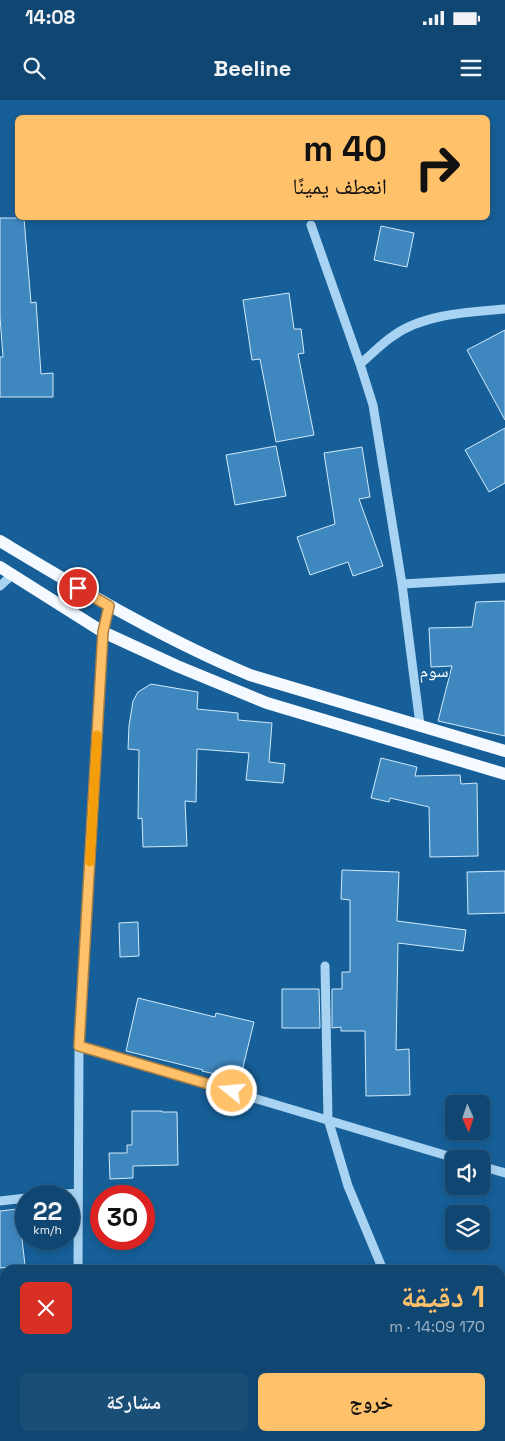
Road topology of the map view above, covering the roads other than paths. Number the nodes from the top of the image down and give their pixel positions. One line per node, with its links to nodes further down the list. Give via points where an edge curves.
1 (311, 225): 3 (street)
2 (505, 309): 3 (street, via 446,315 422,322 394,335)
3 (360, 364): 8 (street, via 373,405)
4 (0, 540): 10 (main road)
5 (0, 567): 6 (main road)
6 (12, 575): 9 (street); 11 (main road)
7 (505, 578): 8 (street)
8 (402, 584): 12 (street)
9 (0, 586)
10 (109, 606): 11 (street); 12 (main road, via 250,675)
11 (103, 632): 14 (main road, via 267,703); 16 (street)
12 (420, 725): 13 (main road)
13 (505, 751)
14 (505, 774)
15 (325, 966): 17 (street)
16 (79, 1046): 17 (street); 21 (street)
17 (328, 1119): 18 (street); 26 (street, via 348,1186)
18 (445, 1155)
19 (490, 1169): 20 (street)
20 (505, 1173)
21 (78, 1185)
22 (15, 1199): 23 (street)
23 (0, 1200)
24 (78, 1250): 25 (street)
25 (78, 1265)
26 (380, 1265)

